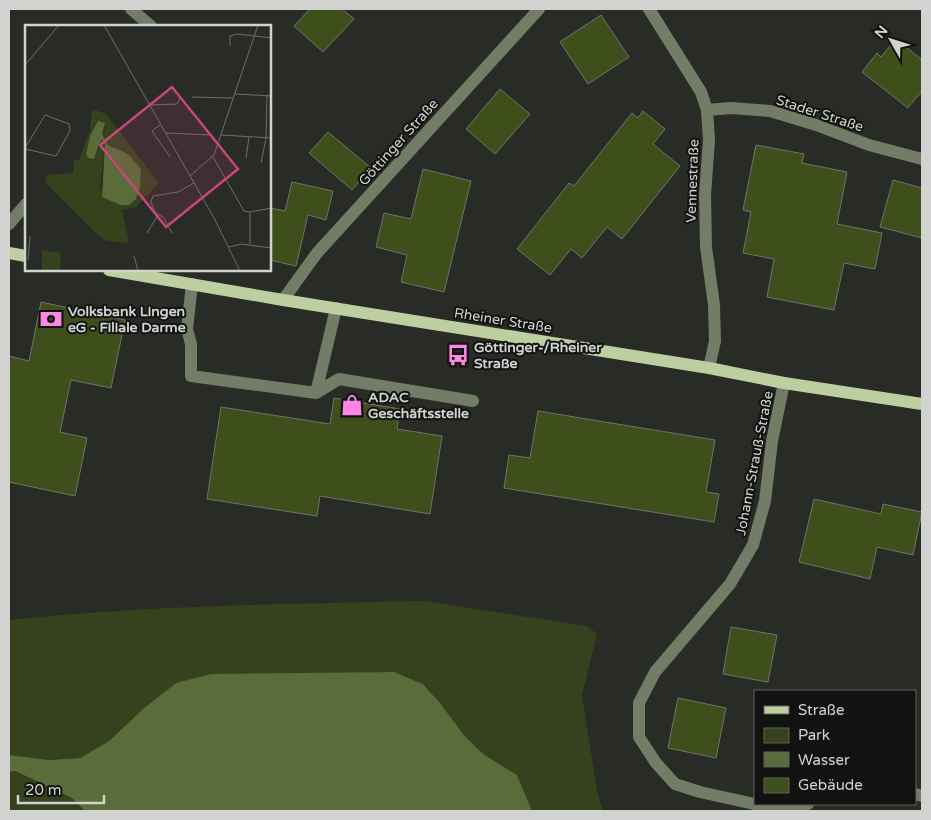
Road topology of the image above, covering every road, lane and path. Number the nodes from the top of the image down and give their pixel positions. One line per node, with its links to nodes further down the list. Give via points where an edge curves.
1 (131, 9): 4 (street)
2 (539, 9): 13 (street, Göttinger Straße, via 318,253)
3 (649, 9): 5 (street, Vennestraße, via 701,92)
4 (149, 25)
5 (707, 110): 6 (street, Stader Straße, via 770,111 869,145); 15 (street, Vennestraße, via 706,247 714,304 715,341)
6 (922, 159)
7 (25, 205): 8 (street)
8 (9, 224)
9 (9, 253): 10 (main road)
10 (25, 256)
11 (115, 271): 12 (main road, Rheiner Straße)
12 (192, 284): 13 (main road, Rheiner Straße); 17 (street, via 187,329 192,344 192,376)
13 (283, 300): 14 (main road, Rheiner Straße)
14 (336, 308): 15 (main road, Rheiner Straße); 17 (street)
15 (709, 368): 16 (main road, Rheiner Straße)
16 (784, 383): 19 (main road, Rheiner Straße); 20 (street, Johann-Strauß-Straße, via 764,501 753,545 730,584 656,672 639,703 639,737 675,784)
17 (316, 393): 18 (street, via 339,379)
18 (473, 401)
19 (922, 404)
20 (754, 804)
21 (758, 805): 22 (street, Johann-Strauß-Straße)
22 (807, 807)

